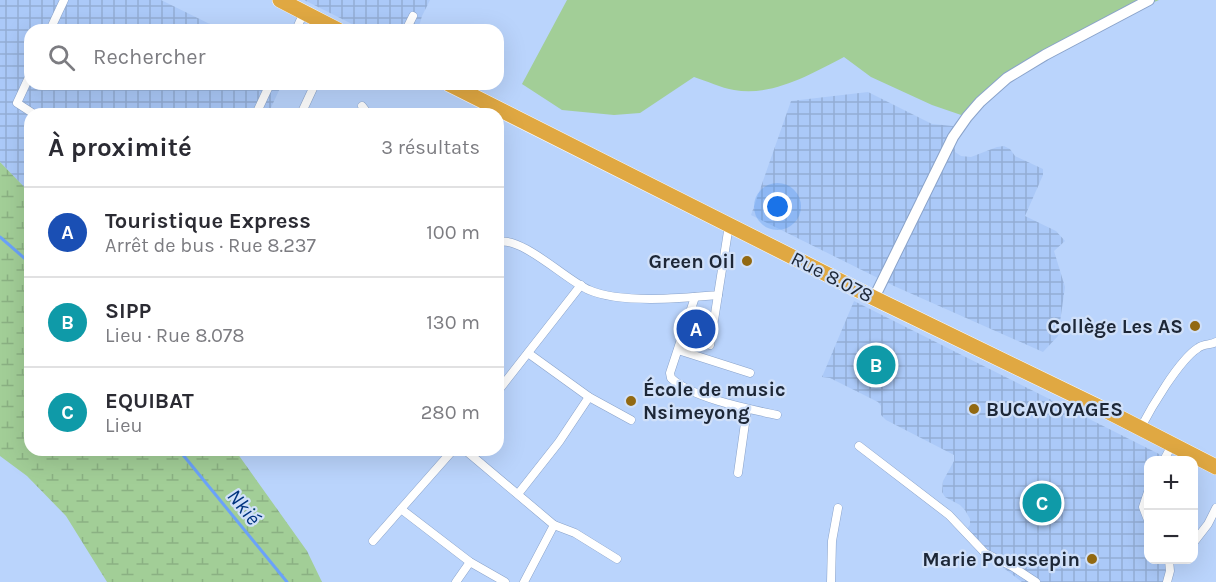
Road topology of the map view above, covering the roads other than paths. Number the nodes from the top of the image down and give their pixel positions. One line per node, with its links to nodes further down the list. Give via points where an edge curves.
1 (64, 0): 6 (street)
2 (280, 0): 4 (highway)
3 (1149, 0): 24 (main road, via 1035,61 1007,78 980,102 953,137)
4 (304, 12): 7 (street); 8 (highway)
5 (413, 16): 9 (street)
6 (53, 24)
7 (299, 24)
8 (327, 24)
9 (409, 24)
10 (24, 88): 14 (street, via 17,104)
11 (267, 90): 15 (street)
12 (312, 90): 16 (street)
13 (461, 90): 17 (highway, Rue 8.078)
14 (24, 108)
15 (259, 108)
16 (304, 108)
17 (497, 108)
18 (504, 112): 19 (highway, Rue 8.078)
19 (729, 225): 22 (street); 24 (highway, Rue 8.078)
20 (504, 242): 21 (street, via 510,241)
21 (581, 285): 23 (street, via 591,291 646,299); 28 (street)
22 (718, 295): 23 (street); 26 (street)
23 (695, 297): 27 (street)
24 (874, 298): 35 (highway, Rue 8.078)
25 (1216, 342): 35 (street, via 1200,346 1184,362)
26 (710, 345)
27 (678, 350): 29 (street); 32 (street, via 670,372 675,381 699,394)
28 (528, 353): 30 (street); 31 (street)
29 (750, 373)
30 (504, 383)
31 (589, 397): 34 (street); 43 (street)
32 (747, 409): 33 (street); 42 (street)
33 (777, 415)
34 (631, 420)
35 (1140, 429): 36 (highway, Rue 8.078)
36 (1172, 445): 40 (street); 41 (highway, Rue 8.078)
37 (859, 446): 57 (street, via 949,515 985,553)
38 (448, 456): 46 (street)
39 (472, 456): 43 (street)
40 (1166, 456)
41 (1216, 467)
42 (738, 473)
43 (518, 494): 47 (street)
44 (838, 508): 56 (street)
45 (1216, 508): 48 (street)
46 (401, 509): 49 (street); 51 (street)
47 (554, 525): 50 (street); 55 (street)
48 (1198, 537)
49 (373, 541)
50 (617, 559)
51 (470, 562): 53 (street); 54 (street)
52 (1169, 564): 58 (street)
53 (456, 582)
54 (505, 582)
55 (524, 582)
56 (831, 582)
57 (1036, 582)
58 (1167, 582)

